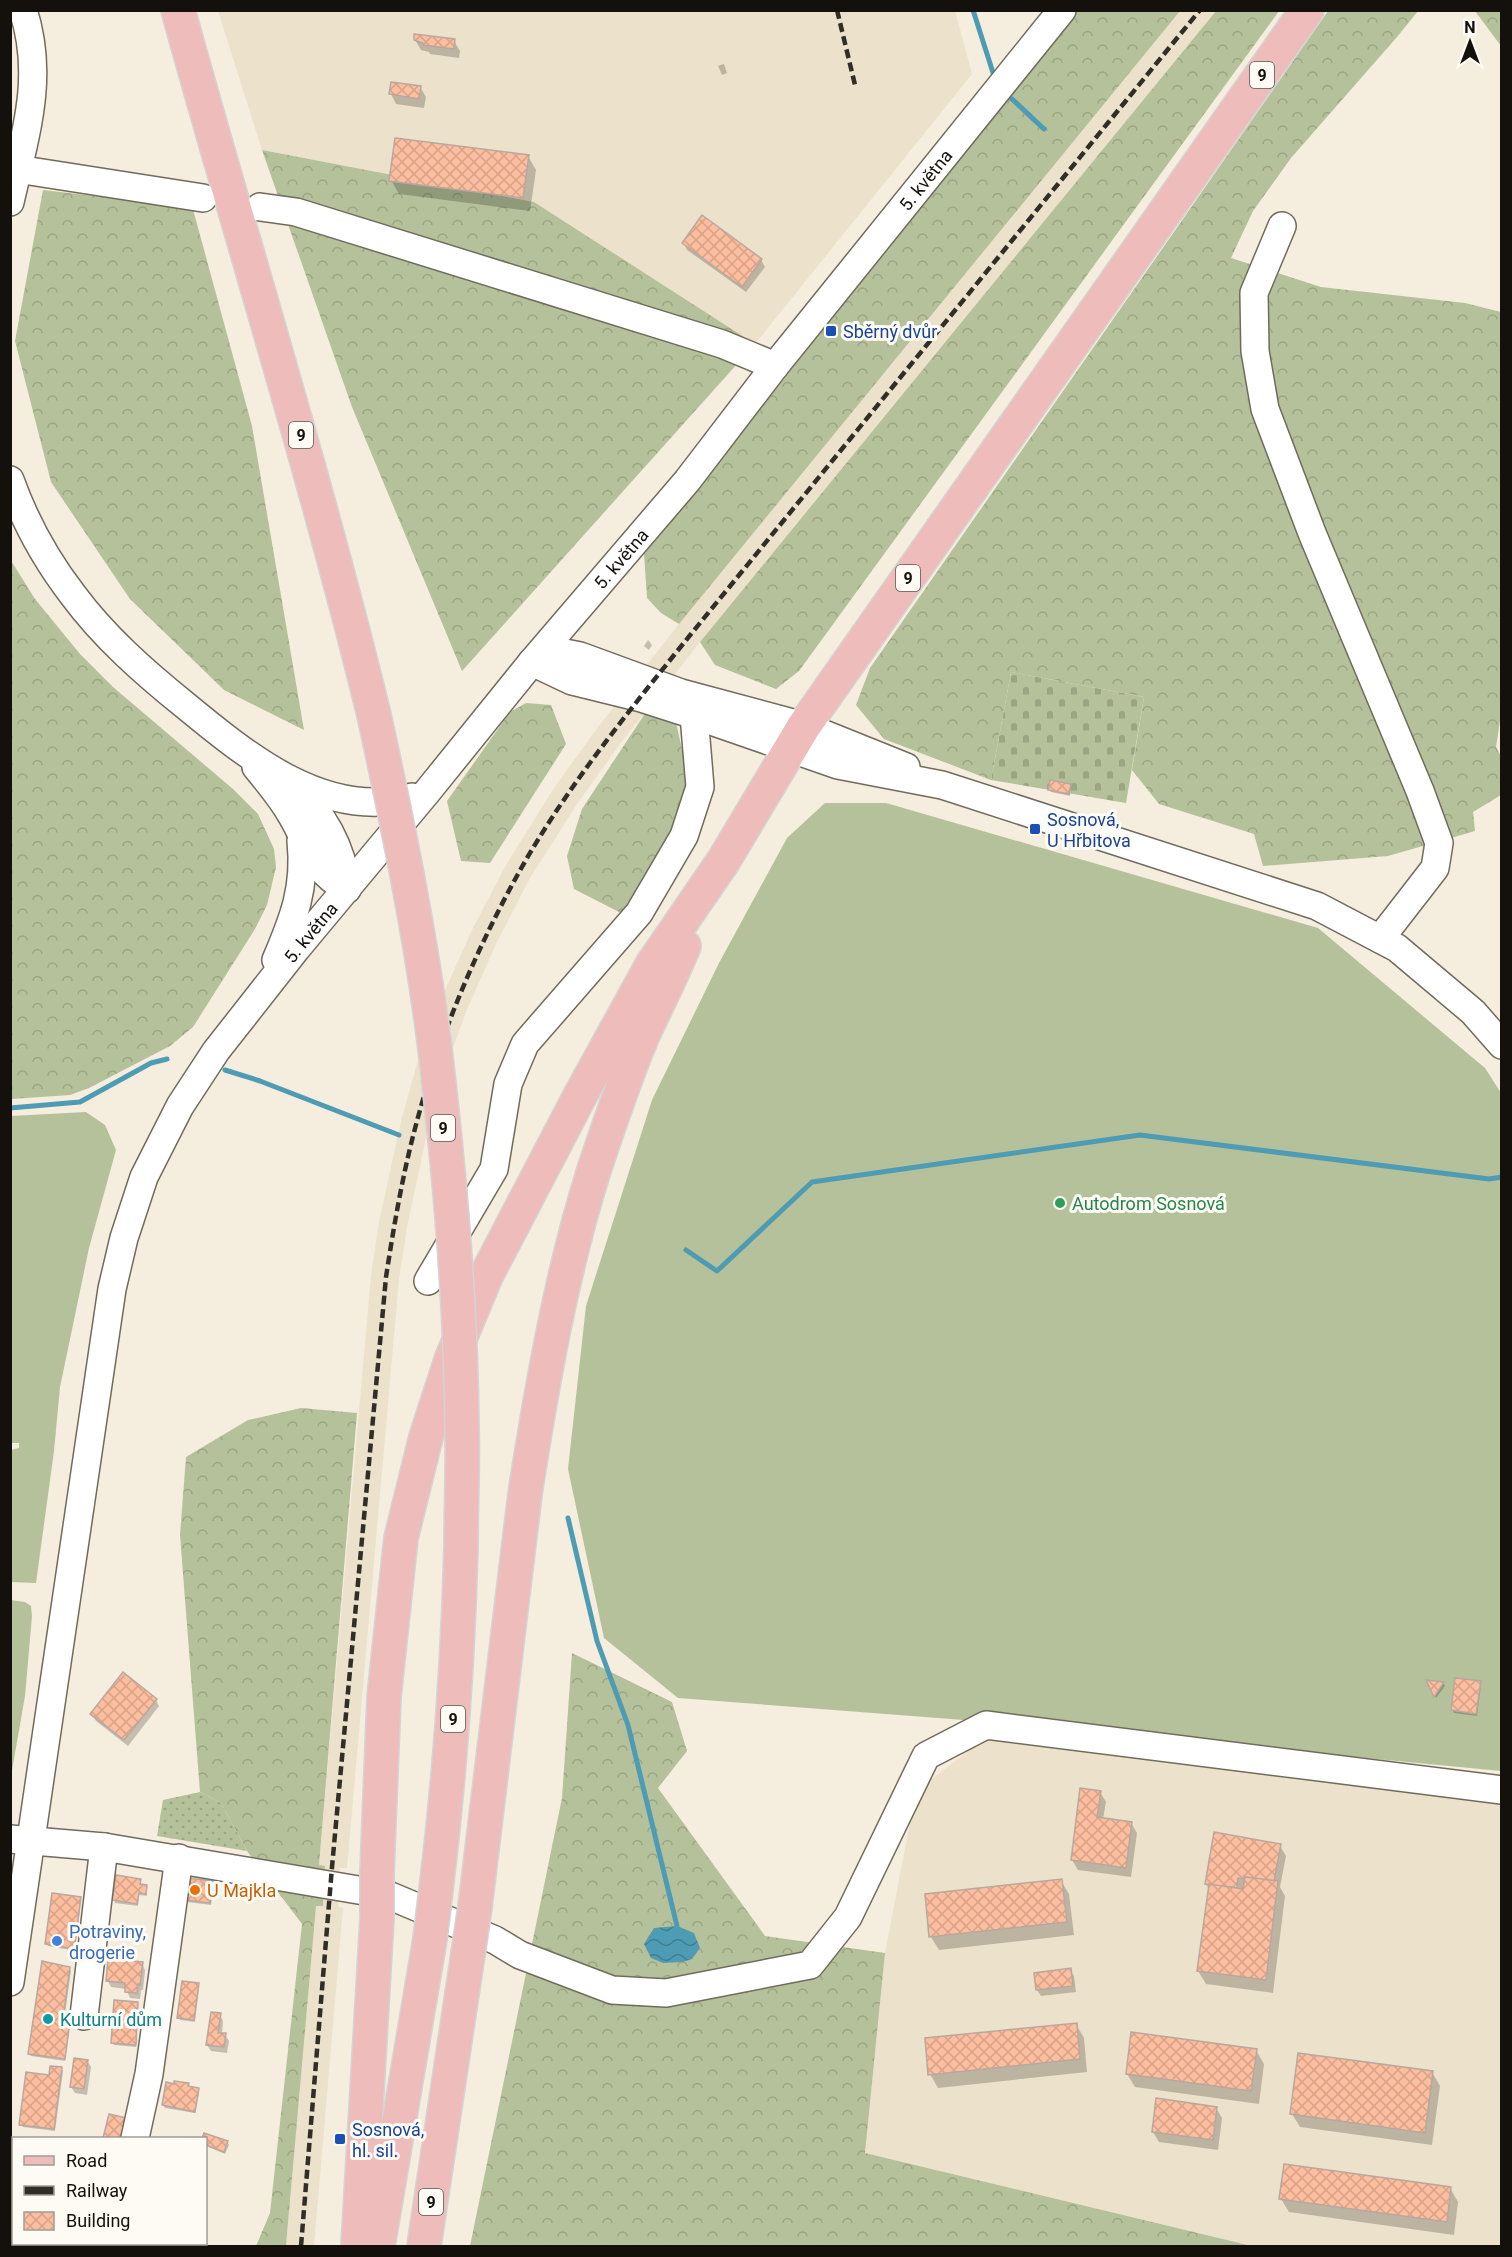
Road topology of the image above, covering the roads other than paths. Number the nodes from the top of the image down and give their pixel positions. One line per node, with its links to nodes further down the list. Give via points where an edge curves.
1 (23, 10): 5 (street, via 33,49 34,81)
2 (178, 10): 31 (main road, 9, bridge, via 307,456 374,715 402,847 435,1047 455,1250 462,1428 453,1728)
3 (1062, 10): 10 (street, 5. května)
4 (1307, 10): 16 (main road, 9)
5 (18, 169): 6 (street); 7 (street)
6 (203, 198)
7 (10, 202)
8 (260, 207): 10 (street, via 296,212 722,344)
9 (1282, 226): 23 (street, via 1254,294 1255,351 1265,409 1311,533 1439,843 1435,868)
10 (775, 366): 12 (street, 5. května, via 687,481)
11 (10, 480): 17 (street, via 42,551 85,610 157,682)
12 (591, 595): 13 (street, 5. května); 14 (street, via 584,636)
13 (536, 658): 14 (street, via 560,652); 15 (street, via 572,681); 19 (street, 5. května)
14 (597, 662): 16 (street)
15 (694, 715): 16 (street); 26 (street, via 700,787 684,836 639,912 525,1044 508,1084 494,1169)
16 (797, 737): 21 (main road, 9); 23 (street, via 838,765 942,785 1317,906)
17 (245, 754): 18 (street); 20 (street, via 275,790)
18 (282, 775): 19 (street, via 331,796 366,802); 22 (street, via 308,801 332,838 344,864)
19 (427, 792): 22 (street, 5. května)
20 (300, 831): 22 (street, via 319,868); 24 (street, via 303,858 298,904)
21 (724, 860): 35 (main road, 9, bridge, via 652,964 486,1276 451,1360 426,1437 401,1538 384,1697 377,1918); 38 (main road, 9, bridge, via 642,1038 594,1172 567,1269 525,1494 475,1907)
22 (347, 889): 24 (street, 5. května)
23 (1380, 939): 25 (street, via 1397,948 1473,1012)
24 (264, 989): 28 (street, 5. května, via 180,1106 144,1177 124,1238 112,1289)
25 (1502, 1045)
26 (428, 1281)
27 (1502, 1790): 30 (street, via 986,1725 926,1756 848,1917 810,1965 666,1994 612,1990 520,1955 495,1940 388,1895)
28 (21, 1840): 29 (street); 32 (street, 5. května)
29 (104, 1847): 30 (street); 33 (street)
30 (178, 1858): 34 (street, via 149,2074)
31 (430, 1939): 36 (main road, 9); 37 (main road, 9)
32 (10, 1982)
33 (84, 2016)
34 (135, 2137)
35 (358, 2247)
36 (378, 2247)
37 (399, 2247)
38 (424, 2247)

